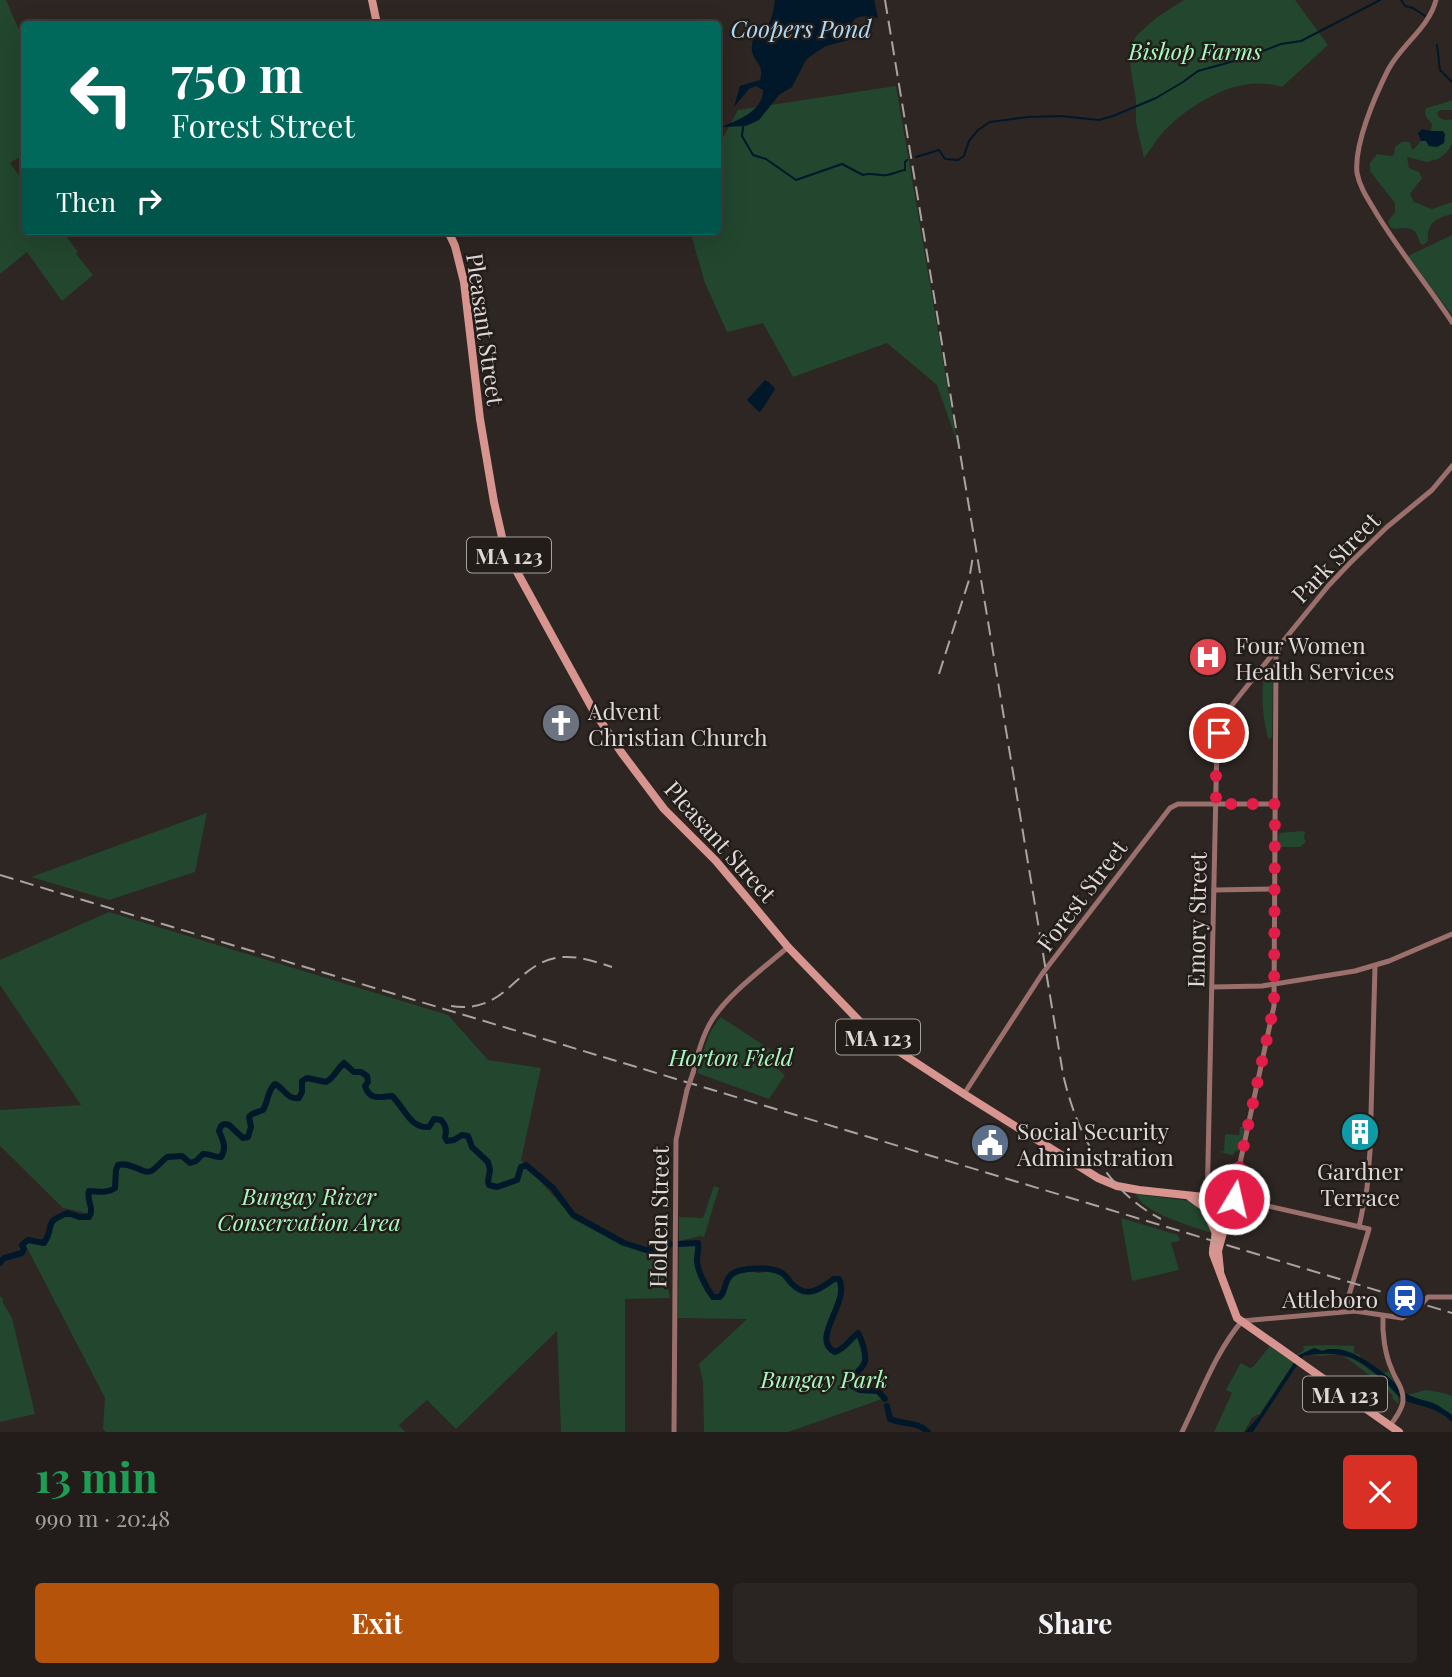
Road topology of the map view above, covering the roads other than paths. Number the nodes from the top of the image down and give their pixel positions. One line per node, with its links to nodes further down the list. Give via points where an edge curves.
1 (372, 0): 3 (highway)
2 (1436, 0): 5 (main road, via 1429,18 1387,72 1367,118 1357,171 1364,194)
3 (376, 21)
4 (450, 235): 15 (highway, Pleasant Street / MA 123, via 464,282 494,502 516,570 621,752 664,809 716,861)
5 (1452, 322)
6 (1452, 466): 7 (main road, Park Street, via 1432,490 1343,570)
7 (1280, 645): 8 (main road, Emory Street); 9 (main road, Park Street)
8 (1265, 664): 9 (main road); 10 (main road, Emory Street, via 1220,727)
9 (1275, 666): 11 (main road, Park Street)
10 (1216, 804): 11 (main road, Forest Street); 13 (main road, Emory Street); 19 (main road, Forest Street, via 1178,804 1168,810 1042,974)
11 (1275, 804): 12 (main road, Park Street)
12 (1275, 889): 13 (main road); 17 (main road, Park Street)
13 (1214, 890): 18 (main road, Emory Street)
14 (1452, 934): 16 (main road)
15 (788, 947): 19 (highway, Pleasant Street / MA 123, via 867,1029); 32 (main road, Holden Street, bridge, via 727,1001 708,1027 679,1120)
16 (1375, 966): 17 (main road); 25 (main road, via 1370,1151)
17 (1274, 983): 18 (main road); 22 (main road, Park Street, via 1273,1008)
18 (1212, 987): 21 (main road, Emory Street)
19 (964, 1094): 20 (highway, Pleasant Street / MA 123, via 1101,1180)
20 (1187, 1196): 21 (highway, Pleasant Street / MA 123); 23 (highway, via 1200,1203)
21 (1207, 1198): 22 (highway, Pleasant Street / MA 123); 23 (main road, Emory Street)
22 (1232, 1200): 24 (highway, Park Street / MA 123); 25 (main road)
23 (1210, 1220): 24 (highway, via 1219,1224); 26 (highway, Park Street / MA 123)
24 (1226, 1220): 26 (highway, Park Street / MA 123, via 1218,1251)
25 (1359, 1227): 28 (main road, via 1369,1230 1350,1293)
26 (1220, 1270): 30 (highway, Park Street / MA 123, via 1236,1316)
27 (1452, 1297): 29 (main road, via 1428,1297 1403,1318)
28 (1350, 1311): 29 (main road); 30 (main road)
29 (1383, 1316): 31 (main road, via 1390,1364 1403,1400)
30 (1242, 1321): 31 (highway, MA 123); 33 (main road)
31 (1390, 1426): 34 (highway, MA 123)
32 (674, 1432)
33 (1182, 1432)
34 (1399, 1432)

